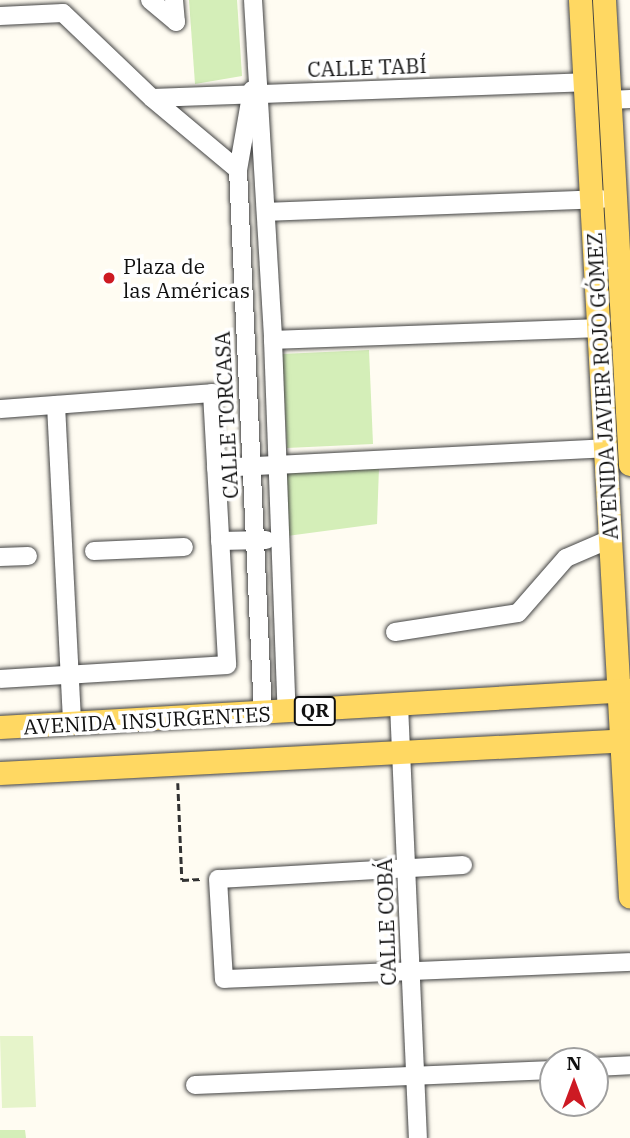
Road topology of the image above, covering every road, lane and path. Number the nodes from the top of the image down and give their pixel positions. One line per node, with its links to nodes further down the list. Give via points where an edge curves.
1 (150, 0): 2 (street, via 176,22)
2 (174, 0)
3 (253, 0): 8 (street, CALLE TORCASA)
4 (580, 0): 7 (main road, AVENIDA JAVIER ROJO GÓMEZ)
5 (604, 0): 10 (main road, AVENIDA JAVIER ROJO GÓMEZ)
6 (0, 16): 9 (street, via 63,13)
7 (585, 82): 8 (street, CALLE TABÍ); 13 (main road, AVENIDA JAVIER ROJO GÓMEZ)
8 (254, 95): 9 (street, CALLE TABÍ); 11 (street, CALLE TORCASA); 14 (street, CALLE TORCASA)
9 (152, 98): 11 (street)
10 (620, 100): 12 (main road, AVENIDA JAVIER ROJO GÓMEZ)
11 (238, 170): 24 (street, CALLE TORCASA)
12 (615, 197): 13 (street); 15 (main road, AVENIDA JAVIER ROJO GÓMEZ)
13 (591, 201): 14 (street); 16 (main road, AVENIDA JAVIER ROJO GÓMEZ)
14 (266, 212): 17 (street, CALLE TORCASA)
15 (625, 289): 21 (main road, AVENIDA JAVIER ROJO GÓMEZ)
16 (598, 327): 17 (street); 20 (main road, AVENIDA JAVIER ROJO GÓMEZ)
17 (273, 340): 22 (street, CALLE TORCASA)
18 (56, 405): 19 (street); 23 (street, via 212,393); 34 (street)
19 (0, 409)
20 (605, 448): 22 (street); 25 (main road, AVENIDA JAVIER ROJO GÓMEZ)
21 (630, 464)
22 (278, 467): 24 (street); 28 (street, CALLE TORCASA)
23 (216, 468): 24 (street); 27 (street)
24 (251, 469): 26 (street, CALLE TORCASA)
25 (610, 539): 33 (street, via 566,558 518,613); 36 (main road, AVENIDA JAVIER ROJO GÓMEZ)
26 (255, 540): 27 (street); 28 (street); 39 (street, CALLE TORCASA)
27 (220, 541): 34 (street, via 227,665)
28 (281, 541): 38 (street, CALLE TORCASA)
29 (184, 547): 30 (street)
30 (94, 551)
31 (28, 556): 32 (street)
32 (0, 557)
33 (395, 632)
34 (70, 675): 35 (street); 40 (street)
35 (0, 678)
36 (624, 690): 37 (main road, AVENIDA INSURGENTES / QR); 42 (main road, AVENIDA JAVIER ROJO GÓMEZ)
37 (399, 705): 38 (main road, AVENIDA INSURGENTES / QR); 43 (street, CALLE COBÁ)
38 (287, 713): 39 (main road, AVENIDA INSURGENTES / QR)
39 (263, 714): 40 (main road, AVENIDA INSURGENTES / QR)
40 (72, 724): 41 (main road, AVENIDA INSURGENTES / QR)
41 (0, 727)
42 (626, 740): 43 (main road, QR); 49 (main road, AVENIDA JAVIER ROJO GÓMEZ)
43 (401, 753): 44 (main road, QR); 47 (street, CALLE COBÁ)
44 (178, 764): 45 (main road, QR); 48 (path)
45 (0, 773)
46 (463, 865): 47 (street)
47 (407, 868): 51 (street, CALLE COBÁ); 51 (street, via 218,879 224,979)
48 (182, 880)
49 (630, 897)
50 (630, 962): 51 (street)
51 (411, 970): 55 (street, CALLE COBÁ)
52 (630, 1065): 53 (street)
53 (609, 1066)
54 (539, 1071): 55 (street)
55 (415, 1076): 56 (street); 57 (street, CALLE COBÁ)
56 (195, 1085)
57 (418, 1138)

